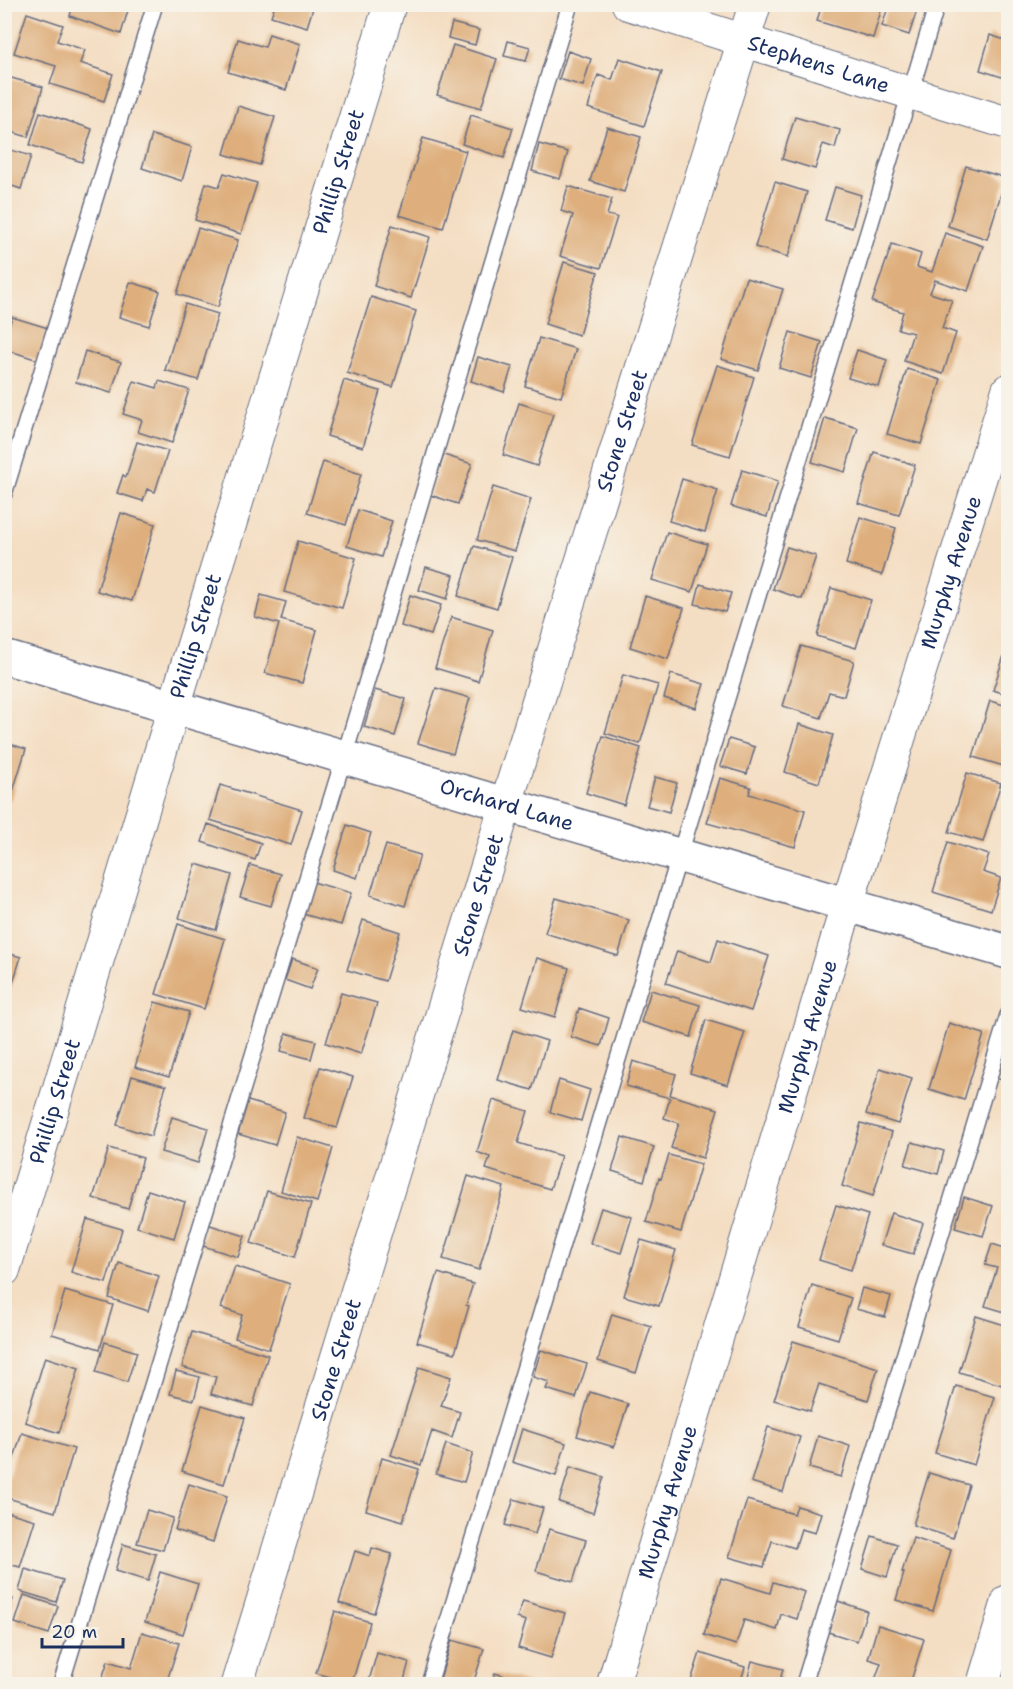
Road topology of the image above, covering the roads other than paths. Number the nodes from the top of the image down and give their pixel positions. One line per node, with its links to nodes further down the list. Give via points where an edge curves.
1 (156, 4): 11 (lane)
2 (390, 4): 13 (street, Phillip Street)
3 (570, 4): 14 (lane)
4 (628, 4): 7 (street, Stephens Lane)
5 (755, 4): 7 (street, Stone Street)
6 (937, 4): 8 (lane)
7 (745, 40): 8 (street, Stephens Lane); 15 (street, Stone Street)
8 (910, 93): 9 (street, Stephens Lane); 16 (lane)
9 (1008, 123)
10 (1008, 390): 17 (street, Murphy Avenue)
11 (4, 494)
12 (4, 657): 13 (street, Orchard Lane)
13 (174, 707): 14 (street, Orchard Lane); 20 (street, Phillip Street)
14 (344, 757): 15 (street, Orchard Lane); 22 (lane)
15 (507, 804): 16 (street, Orchard Lane); 23 (street, Stone Street)
16 (681, 856): 17 (street, Orchard Lane); 24 (lane)
17 (847, 905): 18 (street, Orchard Lane); 25 (street, Murphy Avenue)
18 (1008, 952)
19 (1008, 1015): 26 (lane)
20 (4, 1270)
21 (1008, 1601): 27 (street)
22 (61, 1684)
23 (237, 1684)
24 (429, 1684)
25 (613, 1684)
26 (804, 1684)
27 (983, 1684)

